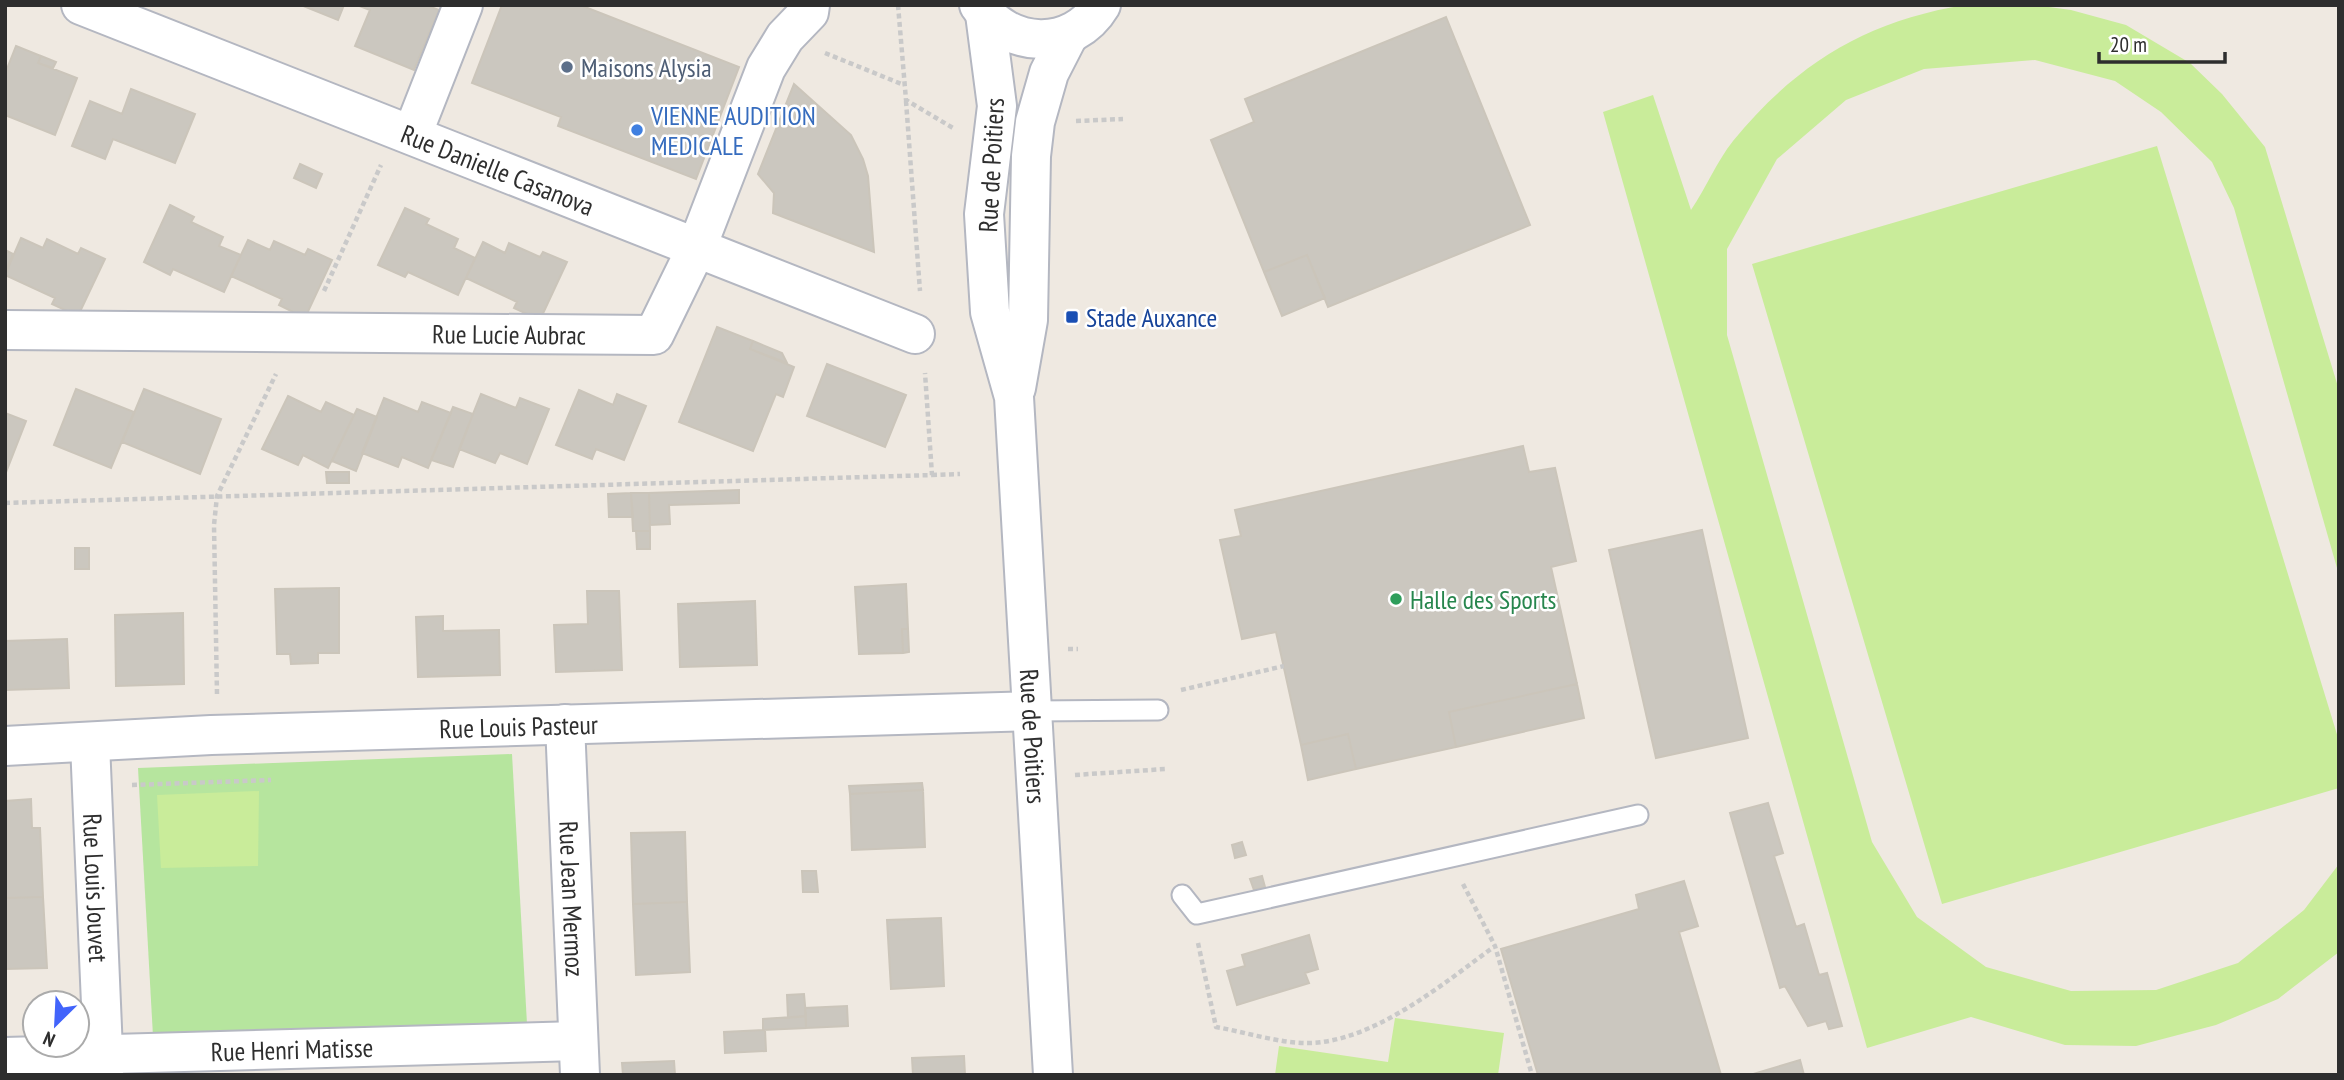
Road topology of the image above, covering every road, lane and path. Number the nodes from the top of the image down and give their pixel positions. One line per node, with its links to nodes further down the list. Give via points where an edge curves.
1 (81, 5): 9 (street, Rue Danielle Casanova)
2 (463, 5): 9 (street)
3 (1101, 5): 6 (street, via 1084,26)
4 (982, 9): 6 (street, via 1002,30 1023,39); 13 (street, Rue de Poitiers, via 998,107 984,214 990,312)
5 (807, 15): 7 (path); 10 (street, Rue Lucie Aubrac, via 766,68)
6 (1069, 34): 13 (street, Rue de Poitiers, via 1049,73 1035,122 1028,320)
7 (904, 85)
8 (906, 100): 12 (path)
9 (412, 135): 10 (street, Rue Danielle Casanova)
10 (697, 247): 11 (street, Rue Lucie Aubrac, via 654,335); 12 (street, Rue Danielle Casanova)
11 (5, 330)
12 (919, 336): 15 (path)
13 (1014, 397): 21 (street, Rue de Poitiers)
14 (960, 474): 15 (path)
15 (932, 475): 16 (path)
16 (218, 496): 17 (path); 23 (path, via 214,525 218,713)
17 (5, 503)
18 (1284, 666): 19 (path)
19 (1176, 691)
20 (1158, 710): 21 (lane)
21 (1033, 711): 22 (street, Rue Louis Pasteur); 37 (street, Rue de Poitiers)
22 (565, 724): 23 (street, Rue Louis Pasteur); 35 (street, Rue Jean Mermoz)
23 (211, 734): 24 (street, Rue Louis Pasteur); 27 (path)
24 (90, 743): 25 (street, Rue Louis Pasteur); 28 (street, Rue Louis Jouvet)
25 (5, 746)
26 (271, 780): 27 (path)
27 (192, 782): 28 (path)
28 (91, 784): 36 (street, Rue Louis Jouvet)
29 (1638, 815): 30 (lane)
30 (1449, 857): 32 (lane); 33 (path)
31 (1182, 895): 32 (lane)
32 (1197, 915): 33 (path, via 1196,935 1216,1027 1305,1043 1360,1032 1400,1011)
33 (1495, 946): 38 (path)
34 (5, 1058): 36 (street, Rue Henri Matisse)
35 (579, 1058): 36 (street, Rue Henri Matisse)
36 (104, 1064)
37 (1053, 1075)
38 (1532, 1075)

